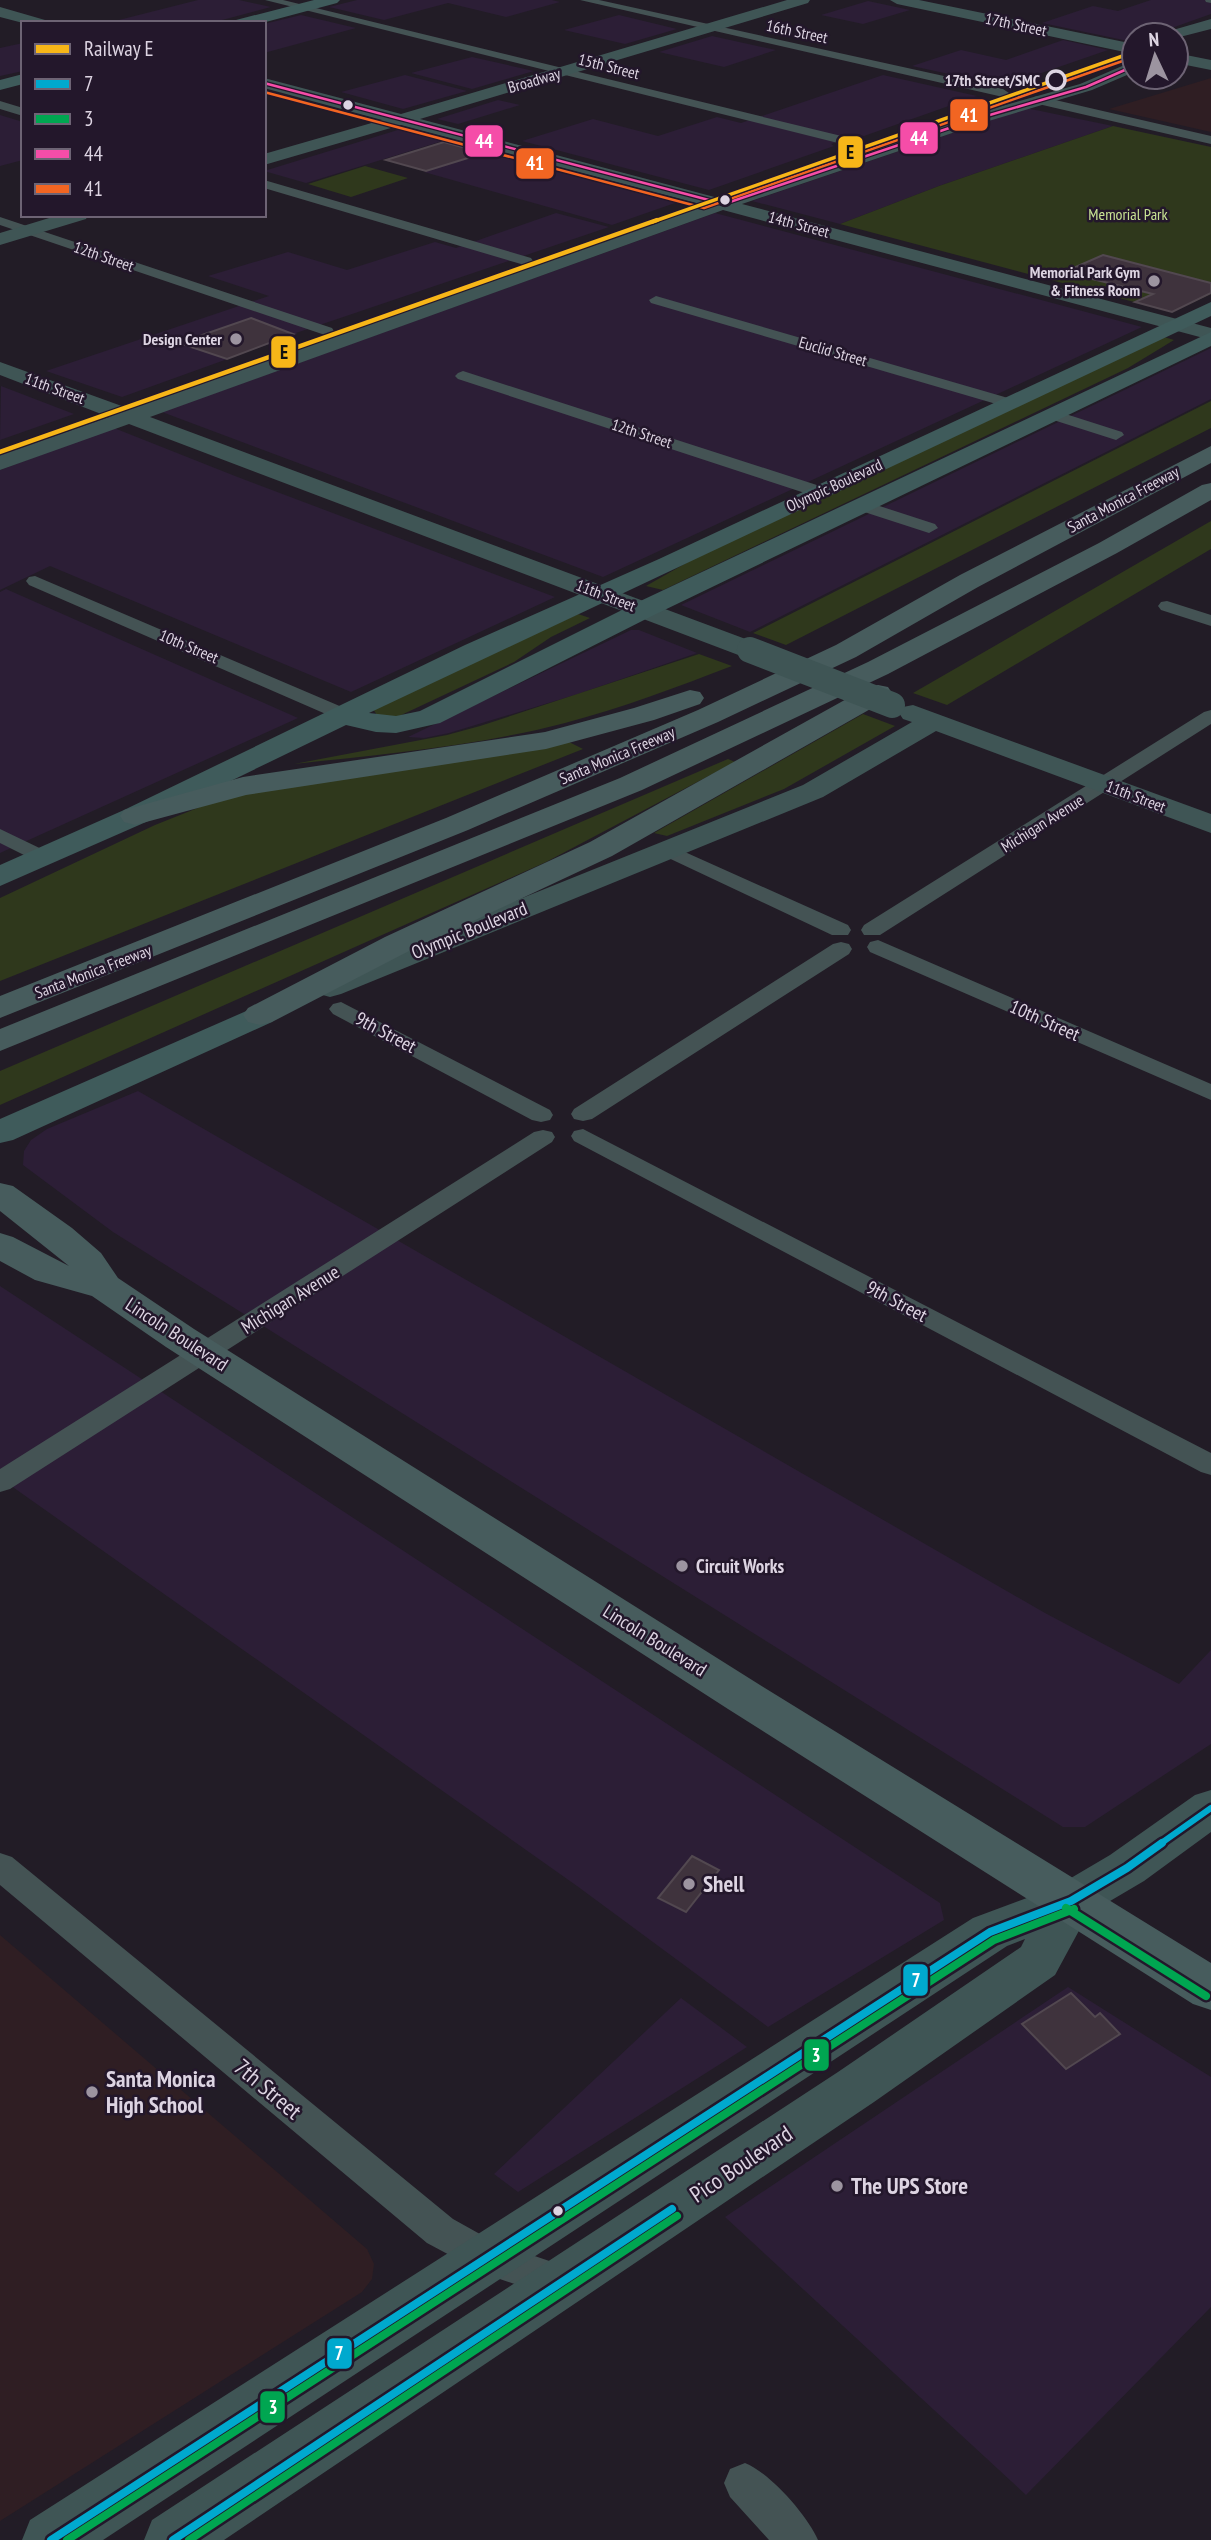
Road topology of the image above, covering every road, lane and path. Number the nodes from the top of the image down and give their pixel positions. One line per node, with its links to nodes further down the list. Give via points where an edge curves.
1 (270, 0): 6 (street, 15th Street)
2 (332, 0): 6 (main road)
3 (584, 0): 11 (street, 16th Street)
4 (803, 0): 11 (main road, Broadway)
5 (897, 0): 13 (main road, 17th Street)
6 (302, 8): 9 (main road); 17 (street, 15th Street)
7 (0, 12): 8 (main road)
8 (33, 21)
9 (250, 21)
10 (1204, 26): 12 (main road)
11 (709, 28): 17 (main road, Broadway); 22 (street, 16th Street)
12 (1190, 37)
13 (1120, 45)
14 (1120, 52): 22 (main road)
15 (1190, 61): 16 (main road)
16 (1211, 65)
17 (564, 71): 26 (main road, Broadway); 28 (street, 15th Street)
18 (1120, 71): 23 (main road, via 1086,87)
19 (21, 80): 21 (main road)
20 (266, 84): 26 (main road, 14th Street)
21 (0, 85)
22 (1003, 93): 28 (main road)
23 (1038, 100): 27 (street); 31 (main road)
24 (0, 105): 25 (street)
25 (21, 111)
26 (403, 120): 29 (main road, Broadway); 31 (main road, 14th Street)
27 (1211, 140)
28 (858, 144): 31 (main road)
29 (266, 159)
30 (266, 185): 36 (street)
31 (714, 201): 36 (main road); 39 (main road, 14th Street); 45 (main road)
32 (72, 217): 34 (main road)
33 (0, 221): 34 (street, 12th Street)
34 (29, 230): 35 (main road); 40 (street, 12th Street)
35 (0, 239)
36 (526, 261): 40 (main road)
37 (656, 300): 44 (street, Euclid Street)
38 (1211, 308): 39 (main road, Olympic Boulevard)
39 (1177, 325): 41 (main road, 14th Street); 44 (main road, Olympic Boulevard)
40 (327, 331): 45 (main road)
41 (1211, 336): 46 (main road, Olympic Boulevard)
42 (0, 368): 45 (main road, 11th Street)
43 (463, 376): 52 (street, 12th Street)
44 (1010, 402): 52 (main road, Olympic Boulevard)
45 (119, 412): 48 (main road); 50 (main road); 58 (main road, 11th Street)
46 (1050, 414): 47 (street); 53 (main road, Olympic Boulevard)
47 (1116, 435)
48 (0, 447)
49 (1211, 453): 57 (highway, Santa Monica Freeway)
50 (0, 463)
51 (1211, 491): 55 (highway, Santa Monica Freeway)
52 (820, 492): 58 (main road, Olympic Boulevard)
53 (861, 505): 54 (street); 60 (main road, Olympic Boulevard)
54 (929, 528)
55 (1108, 548): 74 (highway, Santa Monica Freeway, via 878,668 631,784); 77 (highway, via 1066,586 601,849 397,944)
56 (34, 581): 62 (street, 10th Street)
57 (969, 581): 66 (highway, via 911,595 744,677 621,721 481,752 243,786); 75 (highway, Santa Monica Freeway, via 846,651 708,716 457,824)
58 (602, 594): 60 (main road, 11th Street); 62 (main road, Olympic Boulevard)
59 (1167, 606): 61 (street)
60 (643, 610): 62 (main road, Olympic Boulevard, via 430,717 386,726); 64 (main road, 11th Street, bridge)
61 (1211, 621)
62 (342, 714): 66 (main road, Olympic Boulevard)
63 (1211, 716): 65 (street, Michigan Avenue)
64 (933, 721): 65 (main road, 11th Street); 69 (main road, Olympic Boulevard, via 813,791)
65 (1103, 784): 67 (main road, 11th Street); 72 (street, Michigan Avenue)
66 (135, 816): 70 (main road, Olympic Boulevard)
67 (1211, 824)
68 (0, 835): 70 (street)
69 (667, 850): 73 (street); 77 (main road, Olympic Boulevard)
70 (45, 858): 71 (main road, Olympic Boulevard)
71 (0, 877)
72 (875, 939): 73 (street, via 864,953); 80 (street, 10th Street)
73 (840, 940): 81 (street)
74 (173, 973): 78 (highway, Santa Monica Freeway); 79 (highway)
75 (0, 1008)
76 (341, 1009): 82 (street, 9th Street)
77 (260, 1015): 83 (main road, Olympic Boulevard)
78 (0, 1041)
79 (0, 1054)
80 (1211, 1093)
81 (583, 1125): 82 (street, via 568,1141); 88 (street, 9th Street)
82 (542, 1126): 87 (street, Michigan Avenue)
83 (0, 1132)
84 (0, 1194): 86 (highway, Lincoln Boulevard, via 85,1259 100,1275)
85 (0, 1245): 86 (highway, Lincoln Boulevard, via 49,1272)
86 (102, 1285): 87 (highway, Lincoln Boulevard)
87 (204, 1353): 89 (street, Michigan Avenue); 92 (highway, Lincoln Boulevard)
88 (1211, 1465)
89 (0, 1482)
90 (1211, 1808): 92 (main road)
91 (0, 1866): 94 (street, 7th Street)
92 (1071, 1901): 93 (highway, Lincoln Boulevard); 95 (main road, via 990,1931); 96 (main road, Pico Boulevard, via 1038,1961)
93 (1211, 1989)
94 (440, 2231): 95 (street, 7th Street); 97 (street, via 446,2259)
95 (485, 2257): 96 (street, 7th Street); 97 (main road)
96 (562, 2282): 100 (main road, Pico Boulevard)
97 (438, 2288): 99 (main road)
98 (745, 2483): 101 (street)
99 (51, 2540)
100 (173, 2540)
101 (797, 2540)

